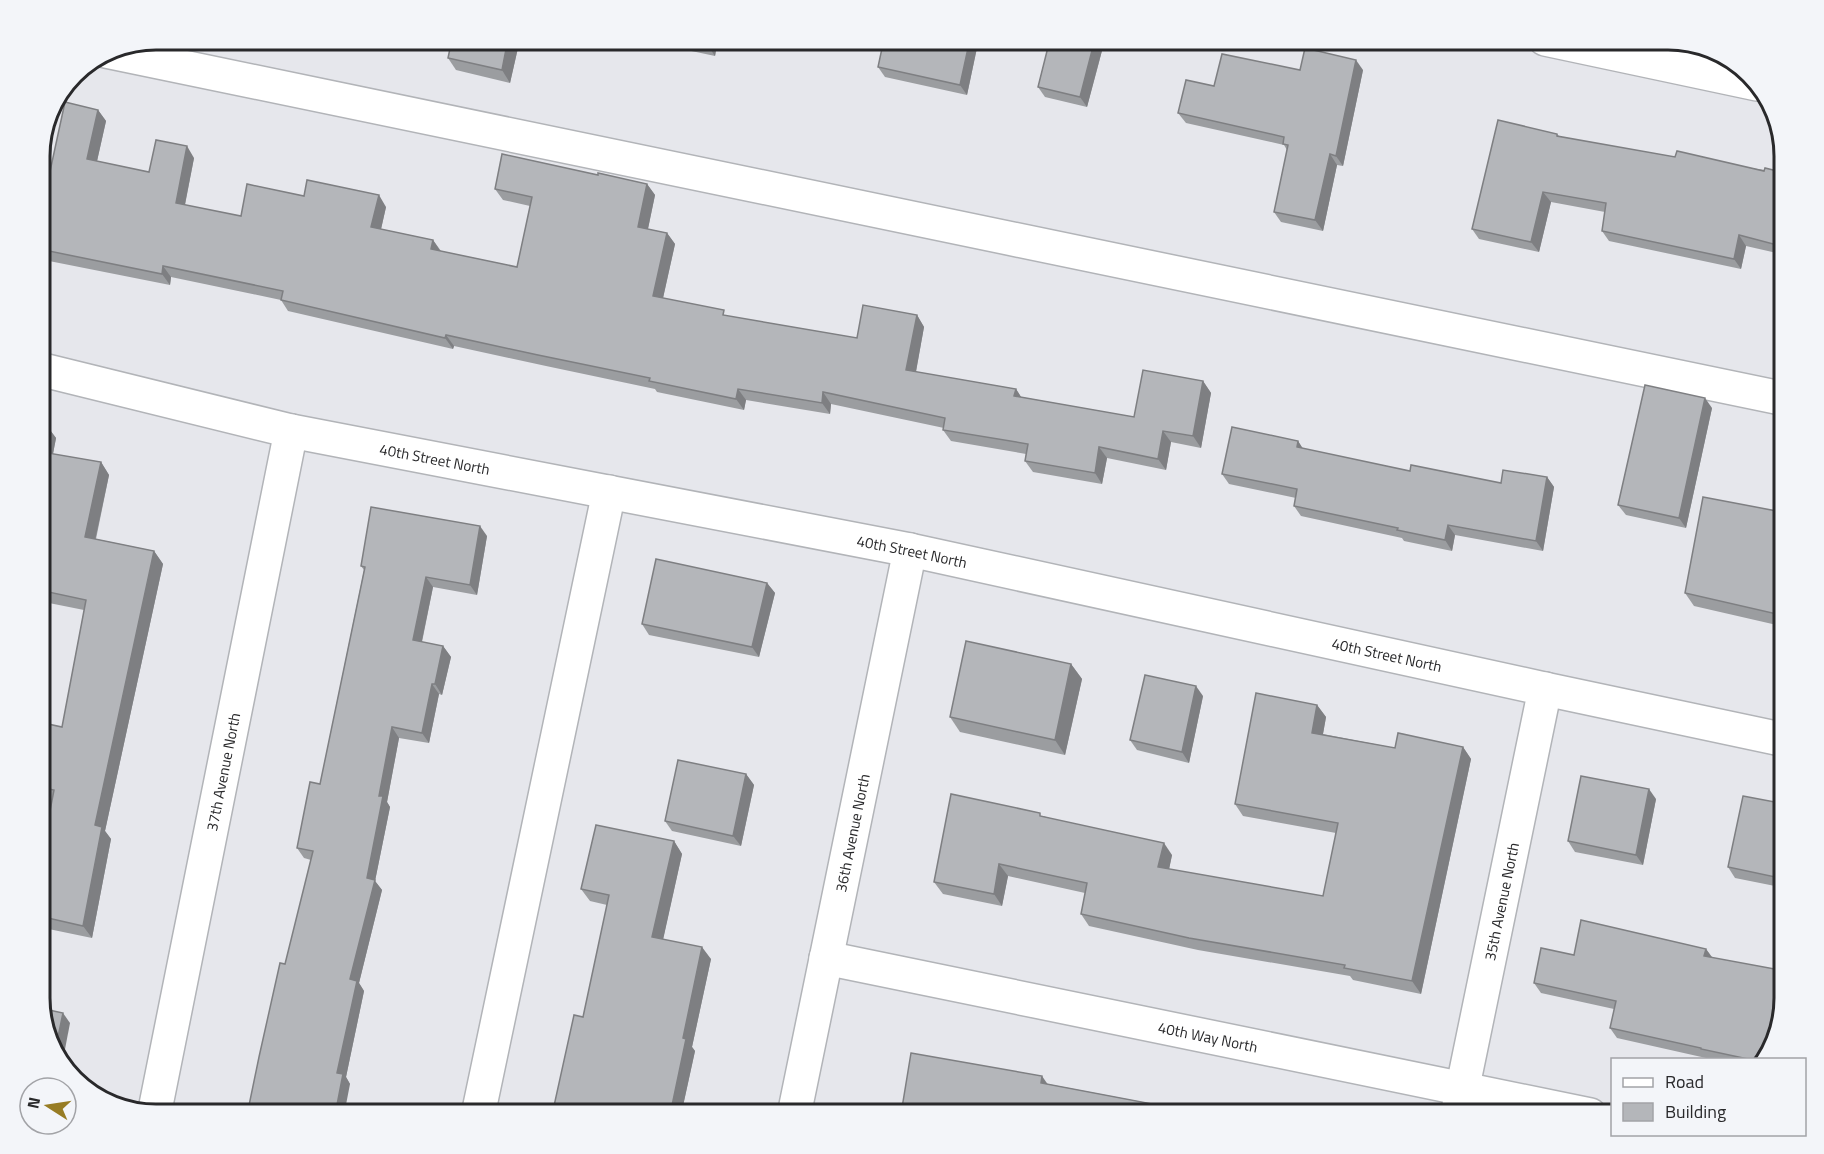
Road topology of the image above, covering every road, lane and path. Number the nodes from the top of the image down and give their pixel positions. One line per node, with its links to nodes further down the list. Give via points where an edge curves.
1 (1597, 50): 3 (street)
2 (124, 55): 5 (street)
3 (1745, 82)
4 (50, 372): 6 (street, 40th Street North)
5 (1774, 397)
6 (291, 431): 7 (street, 40th Street North); 13 (street, 37th Avenue North)
7 (609, 492): 8 (street, 40th Street North); 14 (street)
8 (910, 550): 9 (street, 40th Street North); 11 (street, 36th Avenue North)
9 (1545, 689): 10 (street, 40th Street North); 12 (street, 35th Avenue North)
10 (1774, 738)
11 (826, 958): 12 (street, 40th Way North); 15 (street, 36th Avenue North)
12 (1460, 1102): 16 (street, 40th Way North)
13 (156, 1104)
14 (480, 1104)
15 (796, 1104)
16 (1480, 1104)

